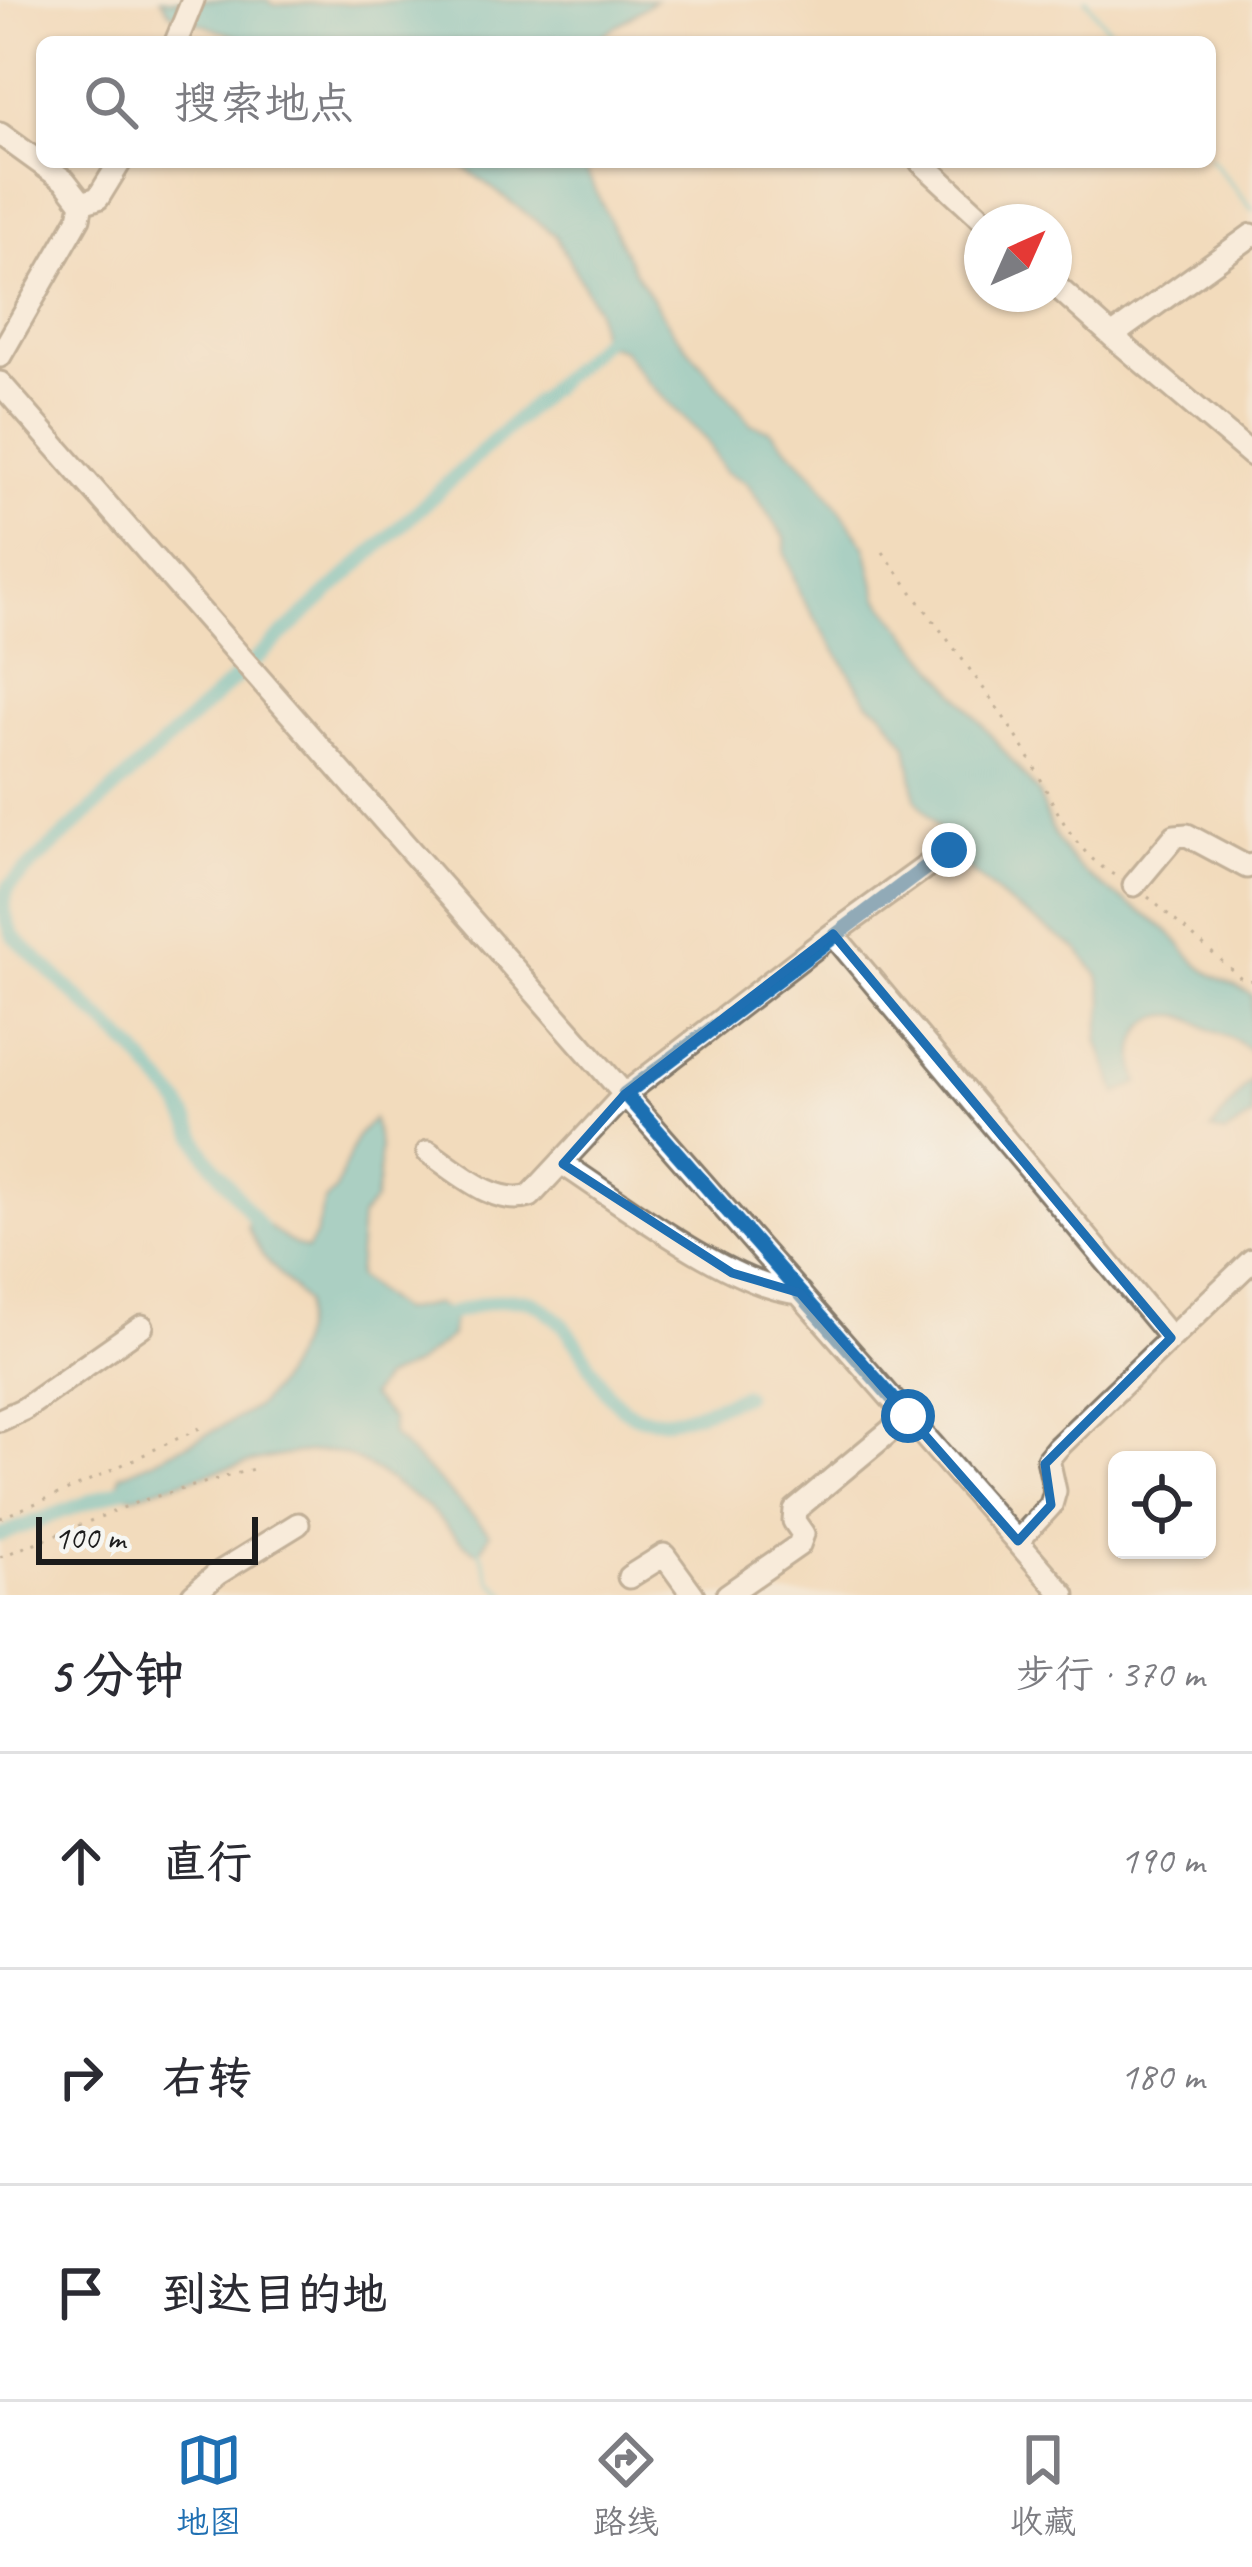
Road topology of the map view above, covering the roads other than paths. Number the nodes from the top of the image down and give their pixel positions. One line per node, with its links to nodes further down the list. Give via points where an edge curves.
1 (0, 134): 2 (street)
2 (36, 160)
3 (47, 168): 6 (street)
4 (116, 168): 6 (street, via 98,198)
5 (927, 168): 7 (street)
6 (82, 203): 11 (street)
7 (966, 204)
8 (1252, 235): 10 (street)
9 (1072, 300): 10 (street)
10 (1112, 337): 13 (street)
11 (0, 356)
12 (0, 383): 18 (street)
13 (1252, 455)
14 (949, 850): 17 (street)
15 (1252, 865): 16 (street, via 1174,836)
16 (1134, 885)
17 (833, 934): 18 (street); 24 (street)
18 (625, 1094): 20 (street); 22 (street)
19 (428, 1152): 20 (street, via 515,1201)
20 (563, 1164): 22 (street, via 732,1273)
21 (1252, 1260): 24 (street)
22 (800, 1293): 25 (street)
23 (142, 1326): 26 (street)
24 (1171, 1338): 28 (street, via 1048,1459 1052,1505)
25 (908, 1416): 28 (street); 32 (street, via 795,1510 799,1545)
26 (0, 1420)
27 (298, 1524): 30 (street)
28 (1018, 1541): 33 (street)
29 (629, 1577): 31 (street, via 664,1555)
30 (193, 1595)
31 (693, 1595)
32 (727, 1595)
33 (1064, 1595)

